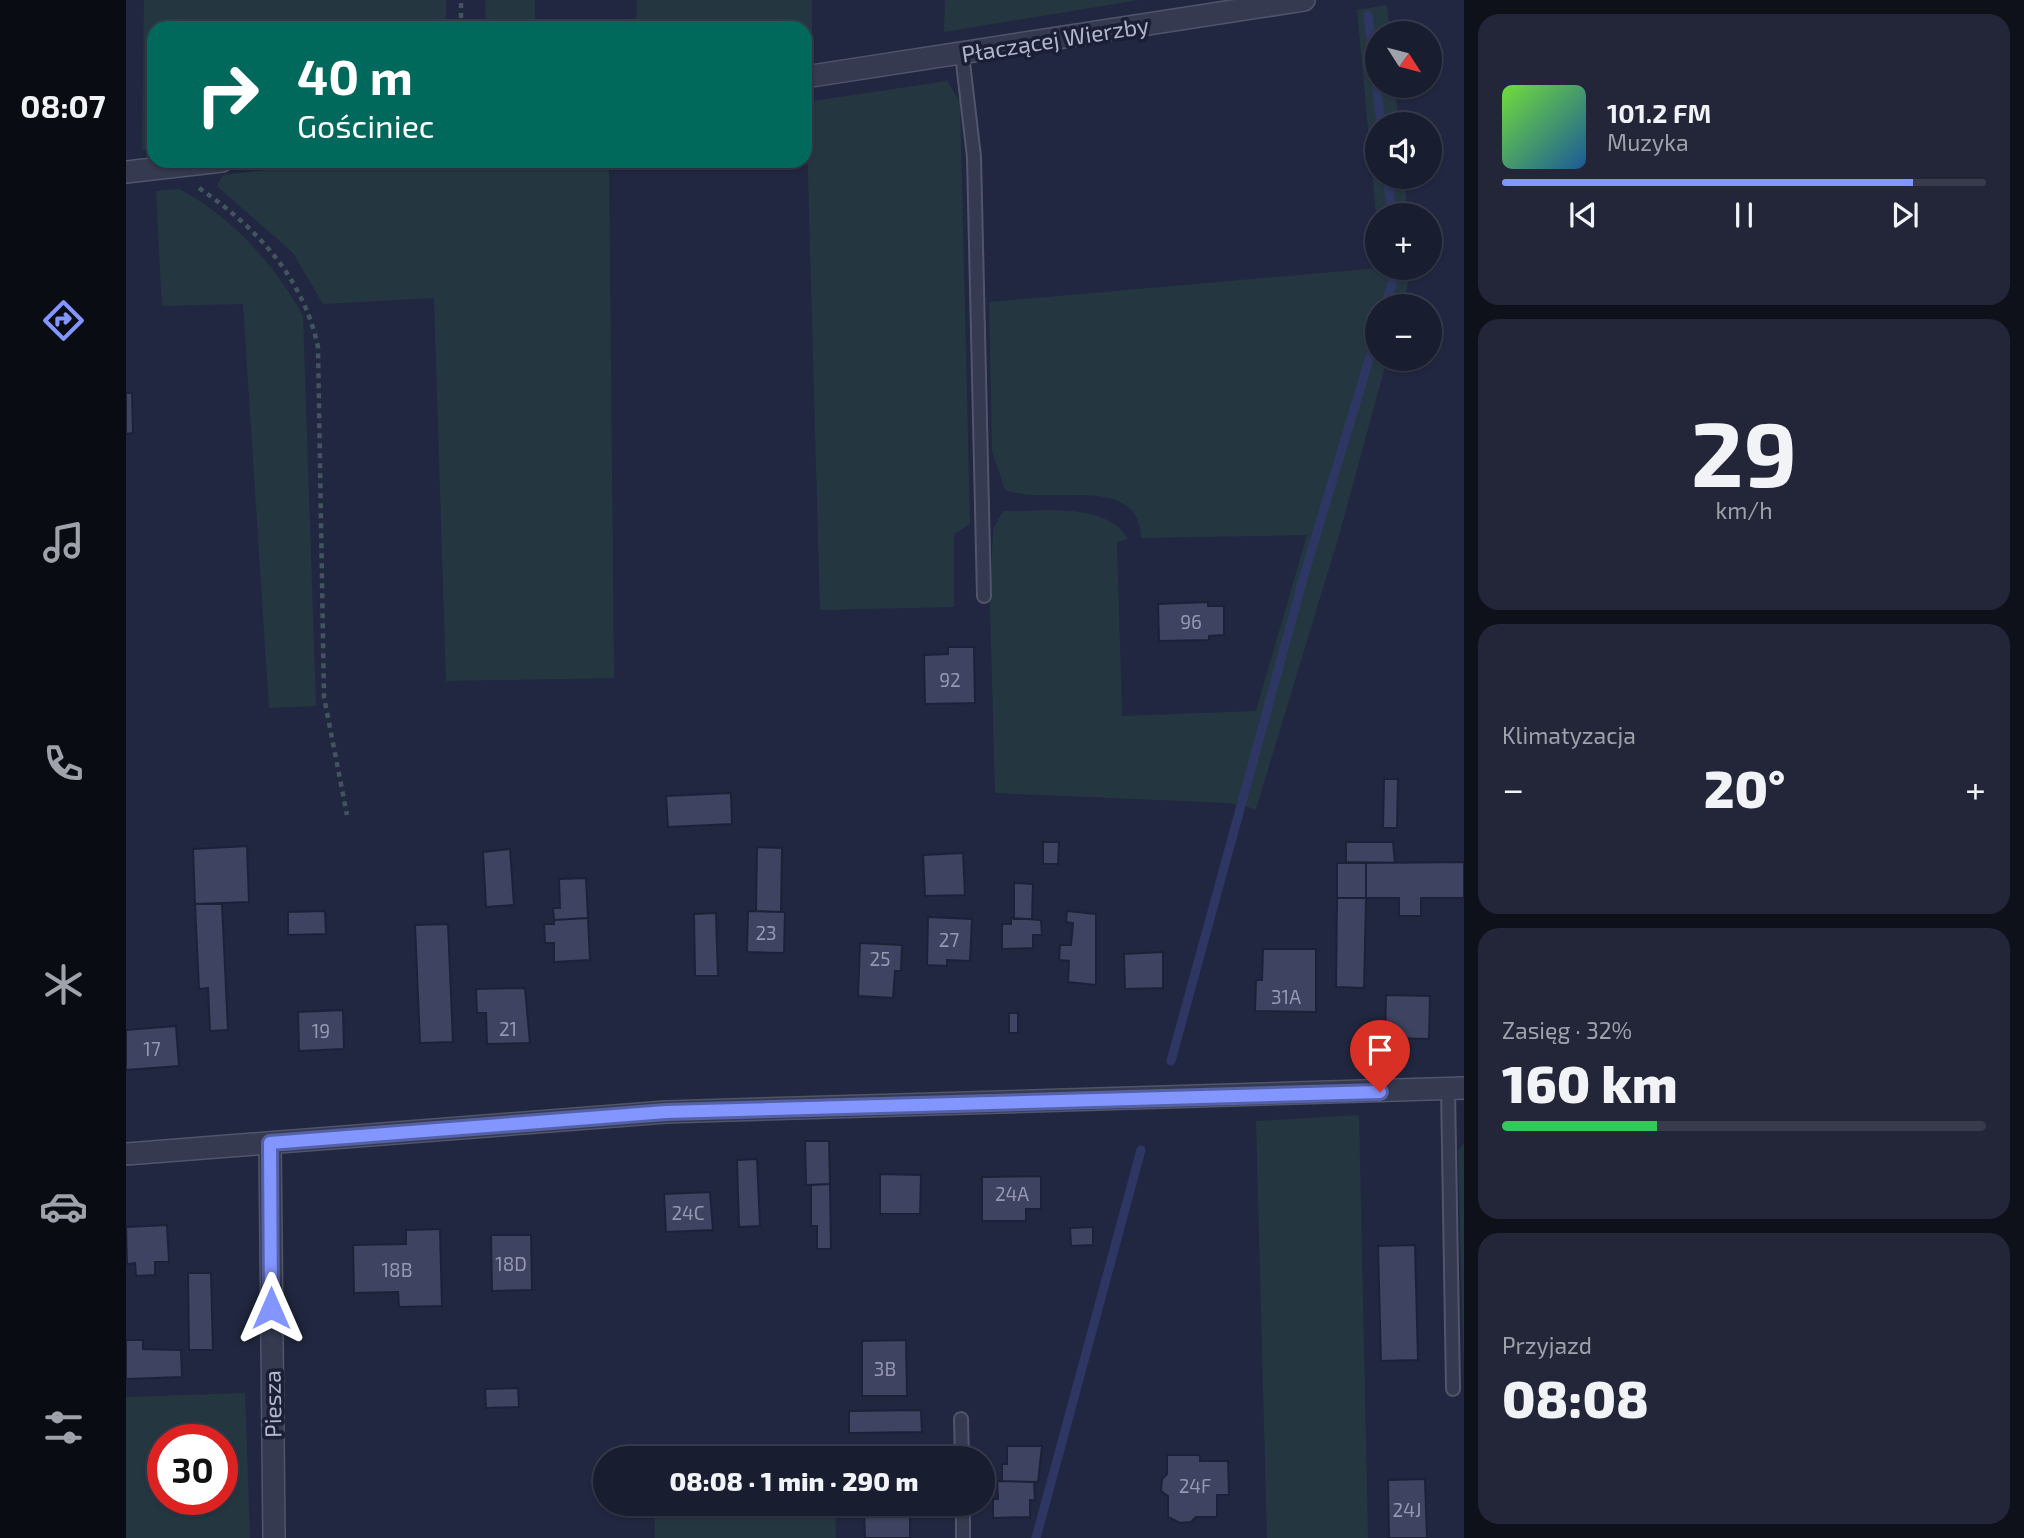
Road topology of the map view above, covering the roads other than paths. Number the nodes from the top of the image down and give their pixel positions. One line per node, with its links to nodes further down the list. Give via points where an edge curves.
1 (1304, 0): 2 (street, Płaczącej Wierzby)
2 (962, 54): 3 (street, Płaczącej Wierzby); 6 (lane, via 974,158)
3 (812, 76)
4 (176, 168): 5 (street)
5 (126, 172)
6 (984, 596)
7 (1456, 1089): 8 (street, via 666,1112); 10 (lane)
8 (270, 1143): 9 (street); 14 (street, Piesza)
9 (126, 1154)
10 (1452, 1389)
11 (961, 1419): 12 (lane)
12 (962, 1446)
13 (963, 1516): 15 (lane)
14 (274, 1538)
15 (963, 1538)

